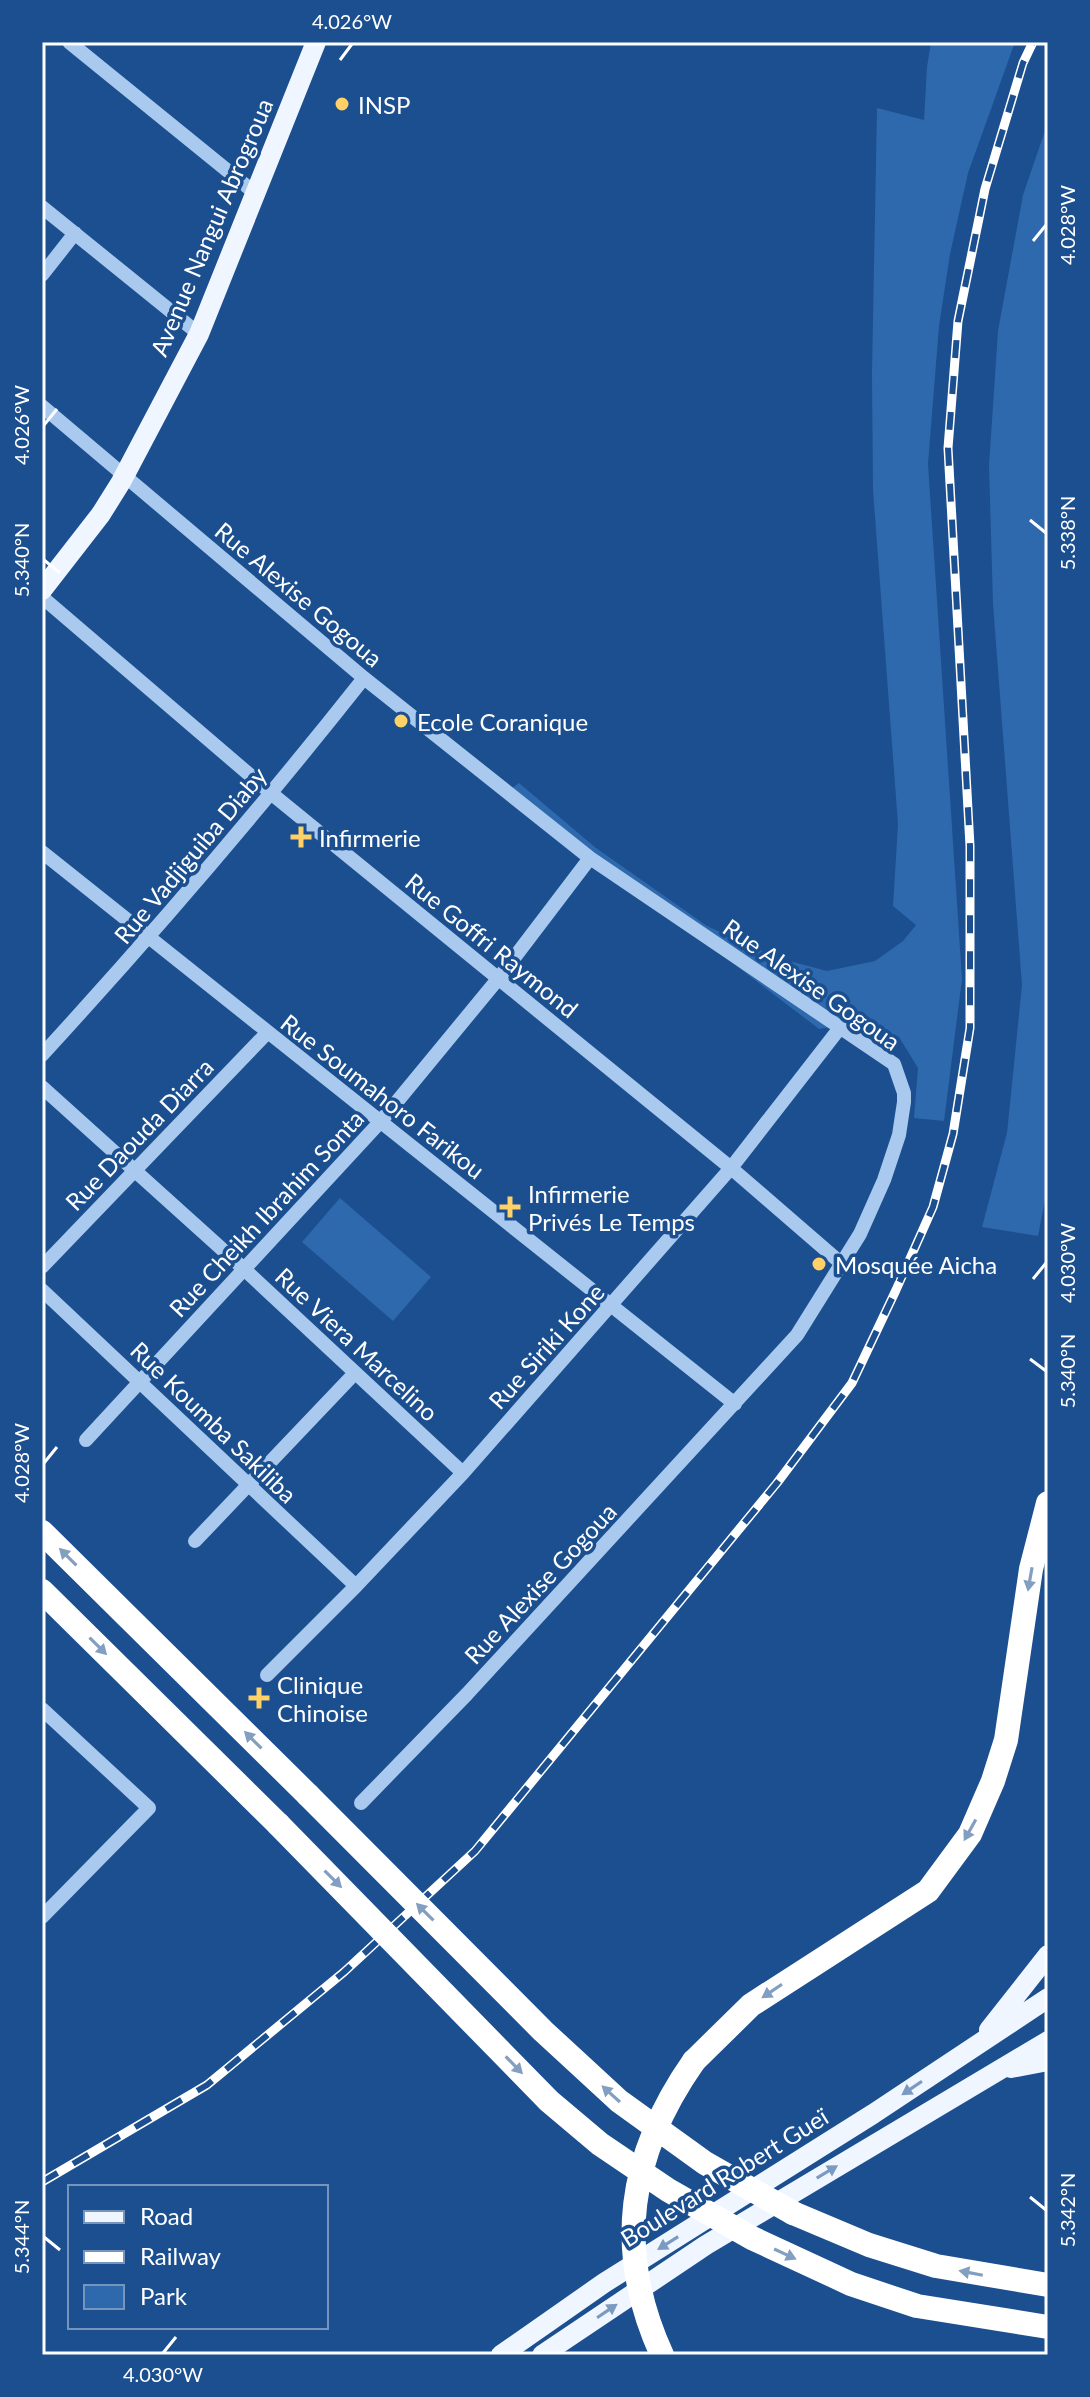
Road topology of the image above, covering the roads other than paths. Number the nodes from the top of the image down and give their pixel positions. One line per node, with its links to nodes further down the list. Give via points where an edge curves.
1 (69, 42): 3 (street)
2 (315, 43): 3 (main road, Avenue Nangui Abrogroua)
3 (255, 193): 7 (main road, Avenue Nangui Abrogroua)
4 (42, 207): 5 (street)
5 (75, 233): 6 (street); 7 (street)
6 (42, 275)
7 (199, 334): 9 (main road, Avenue Nangui Abrogroua)
8 (42, 406): 9 (street, Rue Alexise Gogoua)
9 (123, 475): 10 (main road, Avenue Nangui Abrogroua, via 101,514); 12 (street, Rue Alexise Gogoua)
10 (42, 590)
11 (42, 597): 13 (street, Rue Goffri Raymond)
12 (364, 678): 13 (street, Rue Vadjiguiba Diaby); 15 (street, Rue Alexise Gogoua)
13 (272, 794): 16 (street, Rue Vadjiguiba Diaby); 17 (street, Rue Goffri Raymond)
14 (42, 852): 16 (street, Rue Soumahoro Farikou)
15 (590, 858): 17 (street, Rue Cheikh Ibrahim Sonta); 18 (street, Rue Alexise Gogoua)
16 (149, 939): 19 (street, Rue Soumahoro Farikou); 20 (street, Rue Vadjiguiba Diaby)
17 (498, 979): 22 (street, Rue Cheikh Ibrahim Sonta); 23 (street, Rue Goffri Raymond)
18 (839, 1029): 23 (street, Rue Siriki Kone); 25 (street, Rue Alexise Gogoua, via 894,1064 904,1093 899,1135 884,1180)
19 (267, 1033): 22 (street, Rue Soumahoro Farikou); 24 (street, Rue Daouda Diarra)
20 (42, 1055)
21 (42, 1087): 24 (street, Rue Viera Marcelino)
22 (381, 1121): 27 (street, Rue Cheikh Ibrahim Sonta); 29 (street, Rue Soumahoro Farikou)
23 (731, 1168): 25 (street, Rue Goffri Raymond); 29 (street, Rue Siriki Kone)
24 (134, 1169): 26 (street, Rue Daouda Diarra); 27 (street, Rue Viera Marcelino)
25 (842, 1264): 32 (street, Rue Alexise Gogoua, via 797,1335)
26 (42, 1267)
27 (244, 1269): 30 (street, Rue Viera Marcelino); 31 (street, Rue Cheikh Ibrahim Sonta)
28 (42, 1290): 31 (street, Rue Koumba Sakiliba)
29 (611, 1306): 32 (street, Rue Soumahoro Farikou); 34 (street, Rue Siriki Kone)
30 (355, 1373): 34 (street, Rue Viera Marcelino); 35 (street)
31 (141, 1382): 33 (street, Rue Cheikh Ibrahim Sonta); 35 (street, Rue Koumba Sakiliba)
32 (735, 1404): 43 (street, Rue Alexise Gogoua)
33 (86, 1440)
34 (463, 1473): 39 (street, Rue Siriki Kone)
35 (249, 1486): 38 (street); 39 (street, Rue Koumba Sakiliba)
36 (1048, 1503): 55 (highway, one-way to 55, bridge, via 1031,1569 1006,1740 970,1834 928,1891 751,2005 694,2061 668,2101 647,2151 632,2239 642,2301)
37 (42, 1532): 51 (highway, one-way to 37, bridge, via 936,2266 793,2213 705,2163 619,2101)
38 (195, 1541)
39 (356, 1586): 41 (street, Rue Siriki Kone)
40 (42, 1591): 52 (highway, one-way to 52, bridge, via 549,2101 600,2144 752,2238 851,2284 917,2306)
41 (267, 1675)
42 (42, 1709): 44 (street, via 149,1808)
43 (361, 1803)
44 (42, 1917)
45 (1048, 1955): 48 (main road, Boulevard Robert Gueï)
46 (1048, 1998): 48 (main road, Boulevard Robert Gueï)
47 (1048, 2041): 50 (main road, Boulevard Robert Gueï)
48 (976, 2045): 53 (main road, Boulevard Robert Gueï, one-way to 53)
49 (1048, 2061): 50 (main road, Boulevard Robert Gueï)
50 (995, 2071): 54 (main road, Boulevard Robert Gueï, one-way to 50, via 706,2245)
51 (1048, 2285)
52 (1048, 2327)
53 (501, 2355)
54 (542, 2355)
55 (662, 2355)

